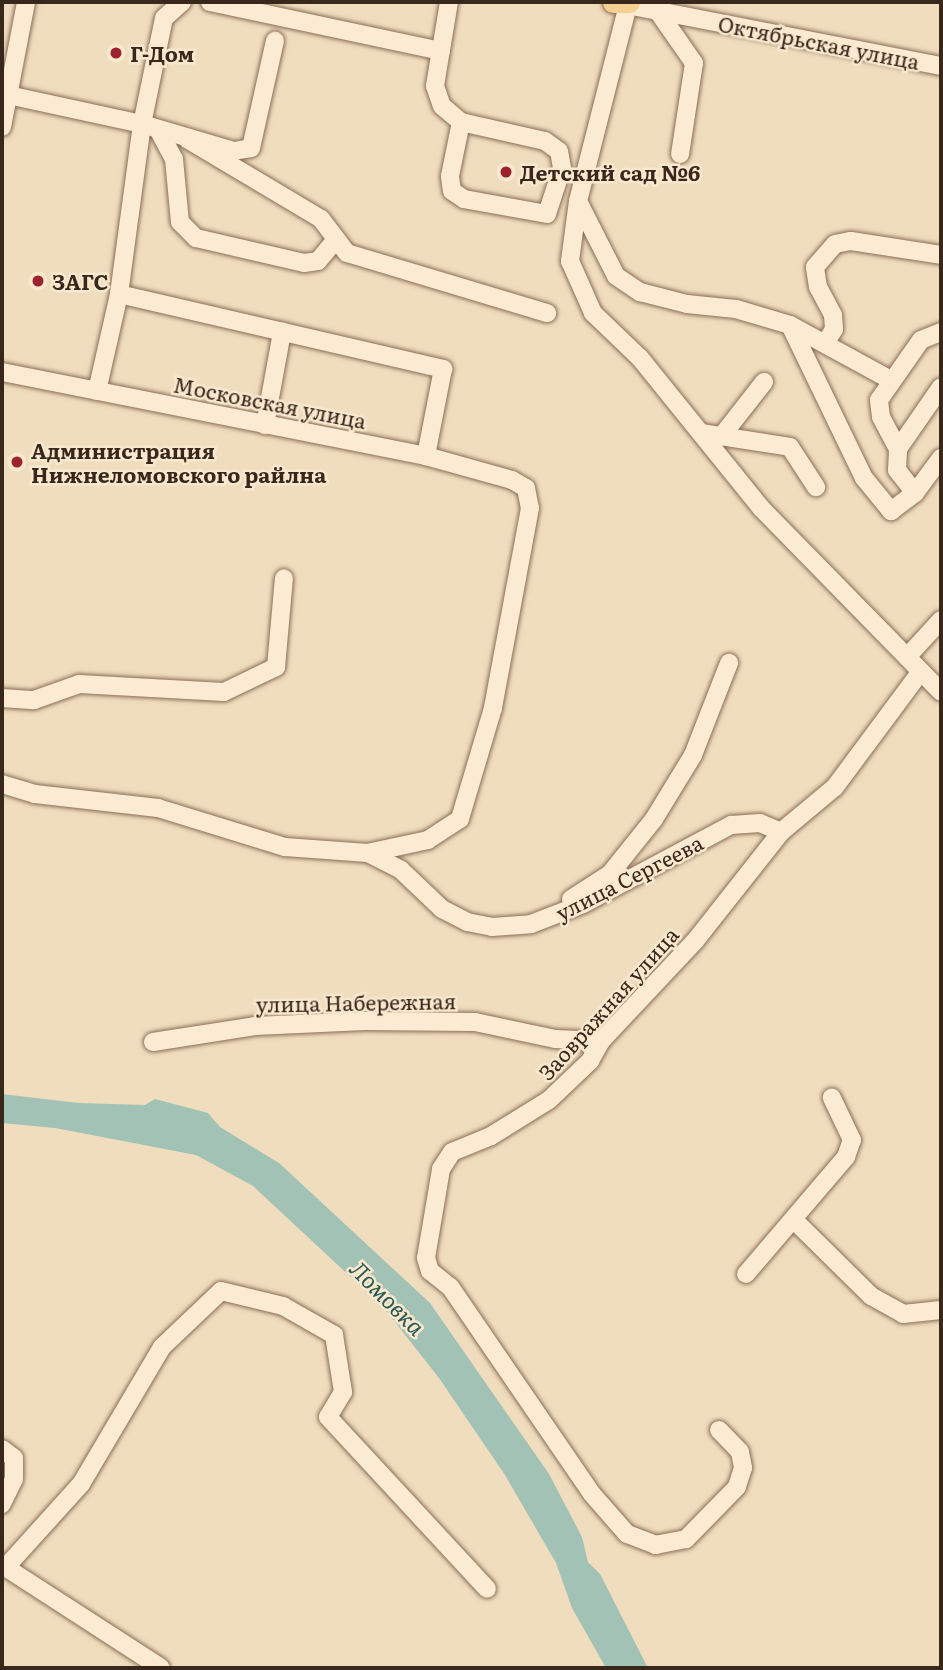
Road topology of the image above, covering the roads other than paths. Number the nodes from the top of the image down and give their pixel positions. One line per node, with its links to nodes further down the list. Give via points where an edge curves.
1 (26, 2): 10 (street)
2 (182, 2): 13 (street, via 164,18)
3 (210, 2): 8 (street)
4 (449, 2): 8 (street)
5 (623, 3): 6 (street, Октябрьская улица); 16 (street)
6 (657, 10): 9 (street, Октябрьская улица); 15 (street, via 694,63)
7 (275, 41): 14 (street, via 251,148 234,151)
8 (441, 51): 11 (street, via 435,86 442,106)
9 (941, 66)
10 (8, 95): 12 (street); 13 (street)
11 (461, 122): 11 (street, via 545,141 559,151 562,168 547,214 464,199 453,191 450,176)
12 (2, 127)
13 (151, 128): 14 (street); 17 (street, via 174,159 180,222 196,238 304,263 318,261); 19 (street)
14 (187, 139): 17 (street, via 288,195 321,219)
15 (680, 154)
16 (578, 201): 21 (street, via 617,276 640,292 687,304 736,309); 31 (street, via 570,261 593,313 640,358)
17 (335, 241): 20 (street, via 364,260)
18 (941, 255): 24 (street, via 851,241 835,244 816,267 818,287 833,315 834,329)
19 (119, 294): 22 (street); 29 (street)
20 (547, 313)
21 (790, 325): 24 (street); 37 (street, via 864,478 891,511)
22 (282, 332): 30 (street); 34 (street, via 443,369)
23 (941, 332): 26 (street, via 921,340)
24 (826, 342): 26 (street)
25 (2, 372): 29 (street, Московская улица)
26 (891, 380): 33 (street, via 879,400 881,417)
27 (764, 382): 32 (street)
28 (941, 387): 33 (street)
29 (97, 391): 30 (street, Московская улица)
30 (265, 425): 34 (street, Московская улица)
31 (701, 433): 32 (street); 40 (street, via 761,508)
32 (724, 433): 36 (street, via 790,447)
33 (898, 449): 37 (street, via 897,470)
34 (426, 456): 47 (street, Московская улица, via 512,480 526,488 530,508 484,744 460,819)
35 (941, 458): 37 (street)
36 (816, 487)
37 (915, 493)
38 (284, 578): 44 (street, via 276,667 224,692 79,684 34,701)
39 (941, 620): 40 (street)
40 (906, 657): 42 (street)
41 (729, 663): 50 (street, via 693,755 654,819 610,874)
42 (921, 671): 43 (street); 46 (street, Заовражная улица, via 835,787)
43 (941, 692)
44 (2, 698)
45 (2, 785): 48 (street, улица Сергеева, via 35,794 158,808 285,847)
46 (781, 832): 50 (street, улица Сергеева, via 760,823 731,825 583,904); 51 (street, Заовражная улица, via 695,941)
47 (428, 840): 48 (street); 49 (street, via 412,861)
48 (368, 852): 49 (street, улица Сергеева)
49 (413, 881): 50 (street, улица Сергеева, via 442,909 467,922 492,927)
50 (531, 924)
51 (601, 1041): 52 (street, улица Набережная, via 555,1039 475,1022 365,1021 256,1026); 57 (street, Заовражная улица, via 590,1061 550,1100 491,1136 452,1152 441,1169 426,1258 430,1271 450,1287 592,1494 627,1534 656,1545 686,1539 737,1487 743,1468 740,1452)
52 (153, 1042)
53 (832, 1098): 54 (street, via 852,1140 846,1157)
54 (795, 1221): 55 (street); 56 (street, via 871,1296 903,1314)
55 (746, 1274)
56 (941, 1310)
57 (719, 1430)
58 (2, 1449): 59 (street, via 14,1458 15,1479)
59 (2, 1504)
60 (4, 1566): 61 (street, via 81,1484 162,1347 221,1292 283,1306 334,1335 343,1392 328,1418); 62 (street)
61 (487, 1589)
62 (161, 1668)

